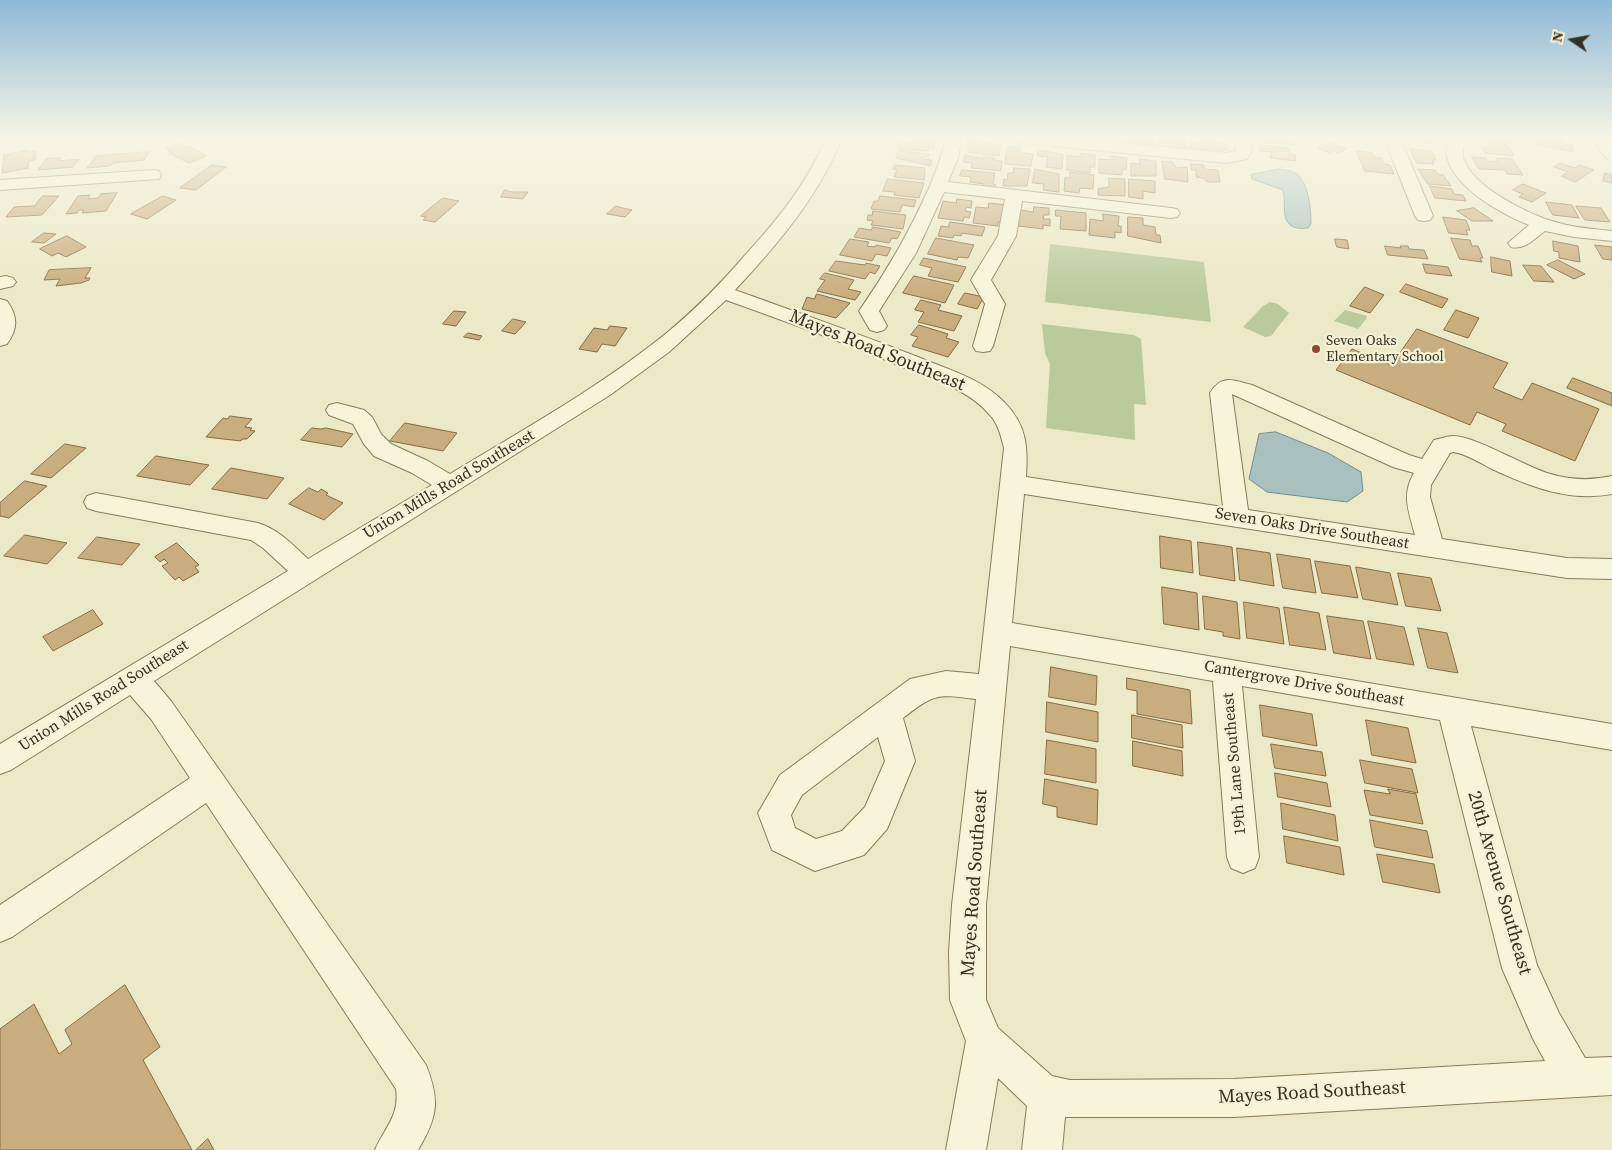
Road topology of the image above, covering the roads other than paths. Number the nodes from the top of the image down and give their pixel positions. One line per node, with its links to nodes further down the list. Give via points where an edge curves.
1 (805, 192): 12 (street, Union Mills Road Southeast)
2 (936, 192): 14 (street, via 923,222 869,311)
3 (986, 192): 6 (street)
4 (1414, 192): 8 (street)
5 (1486, 192): 9 (street, via 1532,221)
6 (1014, 195): 7 (street); 16 (street, via 1007,236 981,280 995,304)
7 (1171, 212)
8 (1424, 216)
9 (1543, 224): 10 (street); 11 (street)
10 (1612, 236)
11 (1517, 243)
12 (722, 292): 19 (street, Mayes Road Southeast, via 859,341 978,393 997,408 1010,425 1016,448); 21 (street, Union Mills Road Southeast, via 663,347 610,385)
13 (0, 305): 15 (street, via 6,323)
14 (877, 326)
15 (0, 340)
16 (983, 346)
17 (337, 410): 21 (street, via 365,421 379,448 419,466)
18 (1428, 469): 20 (street, via 1442,446 1453,444 1565,487 1598,490); 23 (street, via 1401,461 1244,390 1227,386 1221,393); 24 (street, via 1419,485 1418,497)
19 (1013, 484): 23 (street, Seven Oaks Drive Southeast); 27 (street, Mayes Road Southeast)
20 (1612, 485)
21 (450, 486): 26 (street, Union Mills Road Southeast)
22 (96, 502): 26 (street, via 258,532 272,540)
23 (1237, 518): 24 (street, Seven Oaks Drive Southeast)
24 (1431, 547): 25 (street, Seven Oaks Drive Southeast, via 1566,568)
25 (1612, 569)
26 (306, 572): 29 (street, Union Mills Road Southeast)
27 (996, 632): 28 (street, Cantergrove Drive Southeast); 30 (street, Mayes Road Southeast)
28 (1226, 671): 31 (street, Cantergrove Drive Southeast); 36 (street, 19th Lane Southeast)
29 (133, 678): 34 (street, Union Mills Road Southeast); 35 (street, via 161,710)
30 (991, 688): 32 (street, via 946,682 920,688); 38 (street, Mayes Road Southeast, via 967,953 968,1000)
31 (1452, 710): 33 (street, Cantergrove Drive Southeast); 40 (street, 20th Avenue Southeast, via 1520,968 1546,1026)
32 (887, 713): 32 (street, via 791,785 774,813 783,839 815,855 852,844 876,818 900,761)
33 (1612, 737)
34 (0, 760)
35 (210, 782): 37 (street); 42 (street, via 412,1079 418,1093 416,1110 408,1131)
36 (1244, 857)
37 (0, 925)
38 (985, 1041): 41 (street, Mayes Road Southeast, via 1042,1094); 43 (street)
39 (1612, 1076): 40 (street, Mayes Road Southeast)
40 (1575, 1078): 41 (street, Mayes Road Southeast, via 1234,1098 1070,1099)
41 (1048, 1095): 44 (street)
42 (395, 1150)
43 (966, 1150)
44 (1042, 1150)

